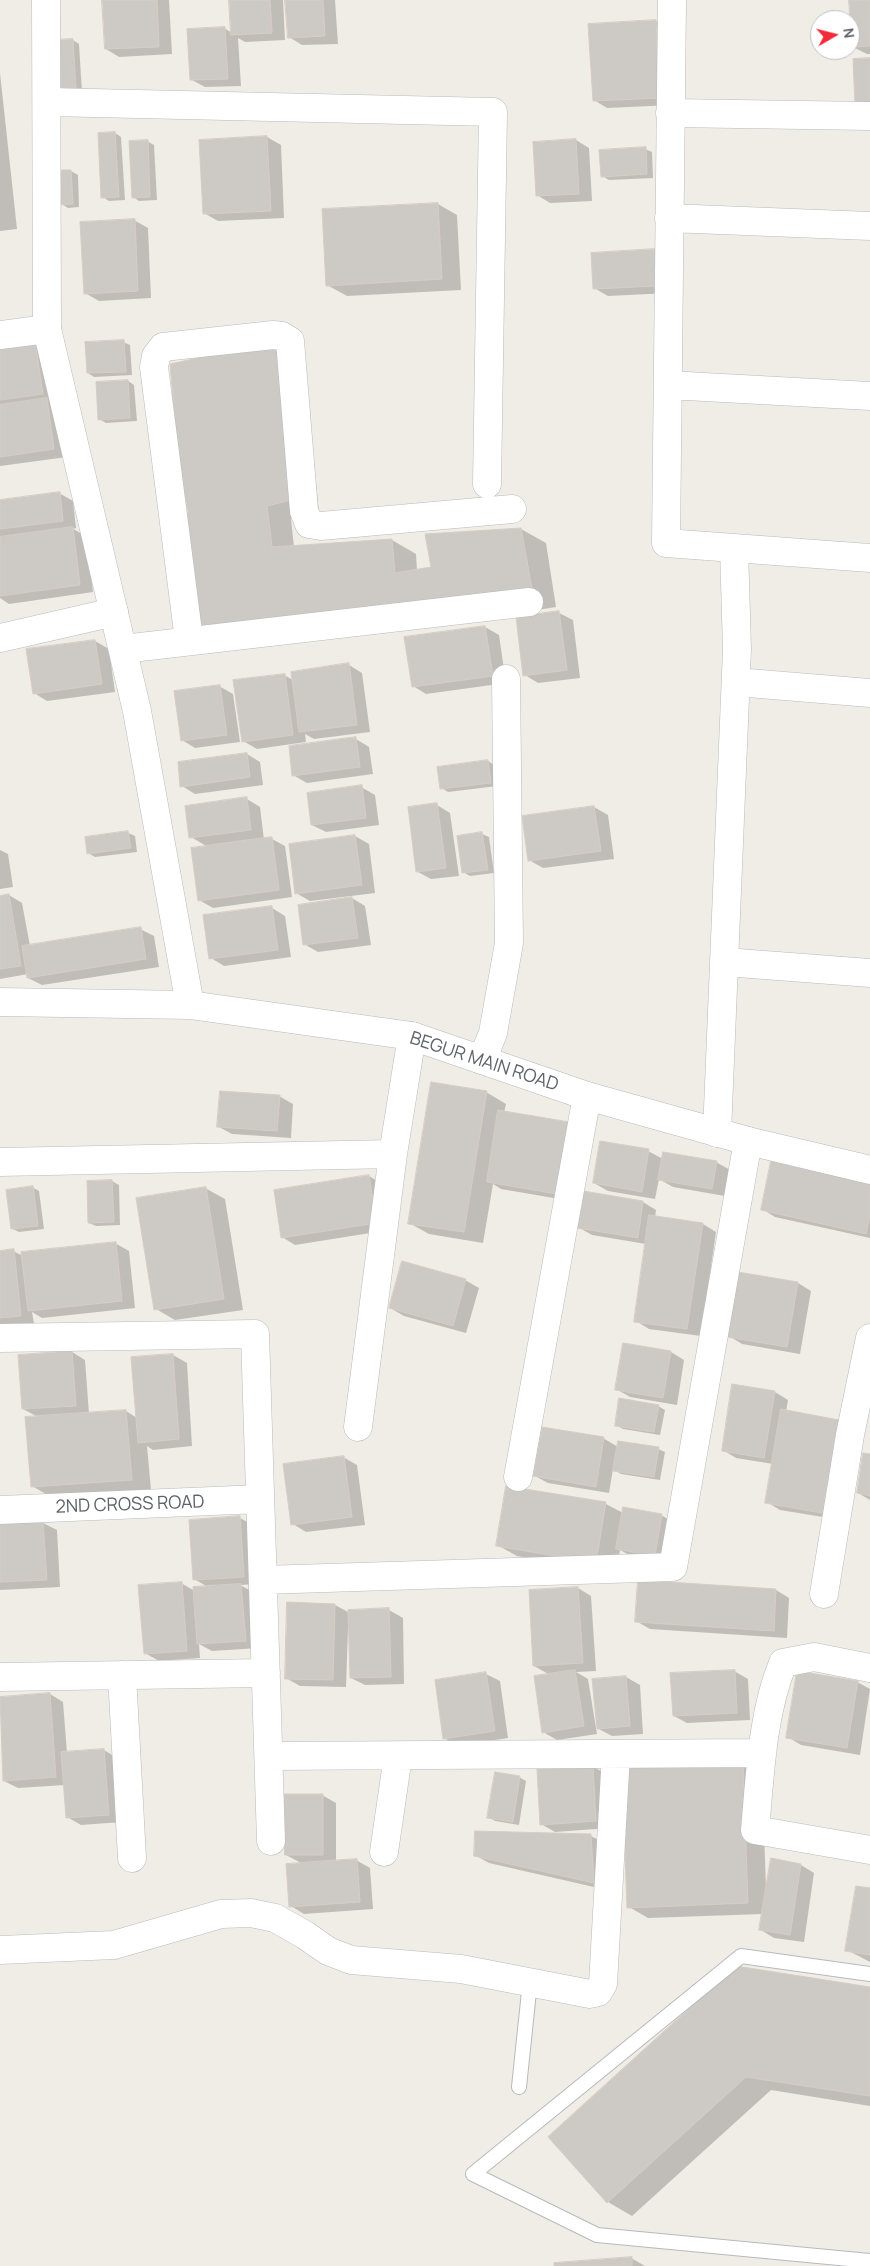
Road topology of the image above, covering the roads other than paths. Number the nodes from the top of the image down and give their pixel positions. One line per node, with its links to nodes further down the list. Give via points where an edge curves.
1 (46, 0): 3 (street)
2 (672, 0): 4 (street)
3 (48, 102): 8 (street); 12 (street, via 493,112)
4 (670, 113): 5 (street); 6 (street)
5 (870, 116)
6 (669, 218): 7 (street); 10 (street)
7 (870, 226)
8 (48, 329): 9 (street); 17 (street)
9 (0, 335)
10 (668, 385): 11 (street); 14 (street, via 666,543)
11 (870, 396)
12 (487, 484)
13 (512, 509): 19 (street, via 321,526 308,524 304,511 290,341 273,335 163,347 156,356 154,367)
14 (734, 548): 15 (street); 22 (street)
15 (870, 558)
16 (529, 602): 19 (street)
17 (114, 612): 18 (street); 20 (street)
18 (0, 638)
19 (189, 640): 20 (street)
20 (123, 649): 27 (street)
21 (506, 679): 29 (street, via 509,943 493,1032)
22 (736, 682): 23 (street); 24 (street)
23 (870, 693)
24 (724, 962): 25 (street); 31 (street)
25 (870, 973)
26 (0, 1002): 27 (street, BEGUR MAIN ROAD)
27 (190, 1006): 28 (street, BEGUR MAIN ROAD)
28 (412, 1036): 29 (street, BEGUR MAIN ROAD); 33 (street)
29 (482, 1060): 30 (street, BEGUR MAIN ROAD)
30 (587, 1096): 31 (street, BEGUR MAIN ROAD); 39 (street)
31 (718, 1132): 32 (street, BEGUR MAIN ROAD)
32 (748, 1141): 35 (street, BEGUR MAIN ROAD); 42 (street, via 673,1567)
33 (394, 1154): 34 (street); 38 (street)
34 (0, 1162)
35 (870, 1170)
36 (0, 1338): 40 (street, via 255,1334)
37 (870, 1338): 43 (street, via 850,1435)
38 (358, 1427)
39 (518, 1477)
40 (260, 1499): 41 (street, 2ND CROSS ROAD); 42 (street)
41 (0, 1510)
42 (263, 1580): 45 (street)
43 (824, 1594)
44 (870, 1668): 48 (street, via 814,1656 783,1663)
45 (266, 1673): 46 (street); 50 (street)
46 (122, 1675): 47 (street); 55 (street)
47 (0, 1677)
48 (762, 1753): 49 (street); 53 (street, via 755,1830)
49 (616, 1754): 51 (street); 58 (street, via 603,1984 598,1992 590,1994)
50 (269, 1756): 51 (street); 52 (street)
51 (398, 1756): 54 (street)
52 (272, 1841)
53 (870, 1850)
54 (384, 1852)
55 (132, 1858)
56 (0, 1950): 58 (street, via 114,1946 220,1914 251,1913 275,1918 328,1951 351,1960 461,1969)
57 (870, 1974): 60 (lane, via 741,1956 473,2174 598,2235)
58 (530, 1982): 59 (lane)
59 (518, 2087)
60 (870, 2261)

